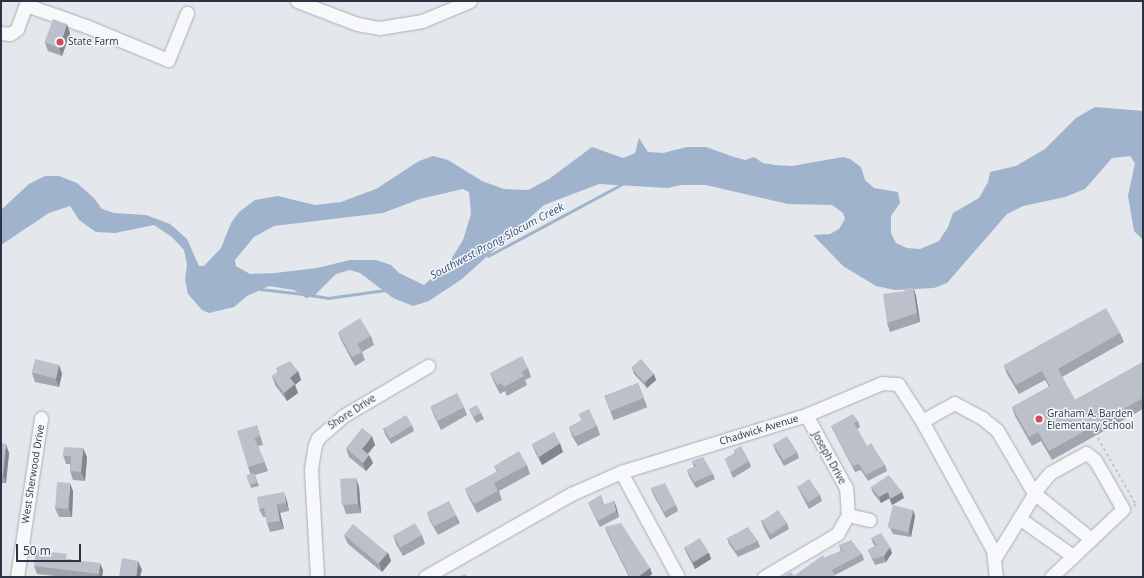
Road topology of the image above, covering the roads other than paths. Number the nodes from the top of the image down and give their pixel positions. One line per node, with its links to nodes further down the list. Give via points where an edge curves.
1 (297, 1): 2 (street, via 357,24 379,28 422,21)
2 (470, 1)
3 (26, 3): 4 (street, via 168,60); 5 (street, via 17,29 10,34)
4 (187, 13)
5 (1, 33)
6 (428, 366): 19 (street, Shore Drive, via 343,416 318,438 314,445 312,469)
7 (806, 415): 9 (street, Chadwick Avenue, via 882,383 898,384); 10 (street, Chadwick Avenue); 12 (street, Joseph Drive, via 846,488)
8 (41, 418): 18 (street, West Sherwood Drive)
9 (922, 421): 11 (street, via 954,403 982,418 997,430); 17 (street, Chadwick Avenue, via 993,550)
10 (621, 472): 20 (street, Chadwick Avenue, via 571,494); 21 (street)
11 (1034, 493): 13 (street); 15 (street); 15 (street, via 1050,473 1086,453 1095,460 1123,509)
12 (848, 514): 14 (street); 22 (street, via 837,534)
13 (1019, 518): 16 (street); 17 (street)
14 (869, 520)
15 (1092, 539): 16 (street)
16 (1073, 556): 24 (street)
17 (994, 559): 23 (street, Chadwick Avenue)
18 (17, 577)
19 (317, 577)
20 (425, 577)
21 (678, 577)
22 (764, 577)
23 (996, 577)
24 (1051, 577)

